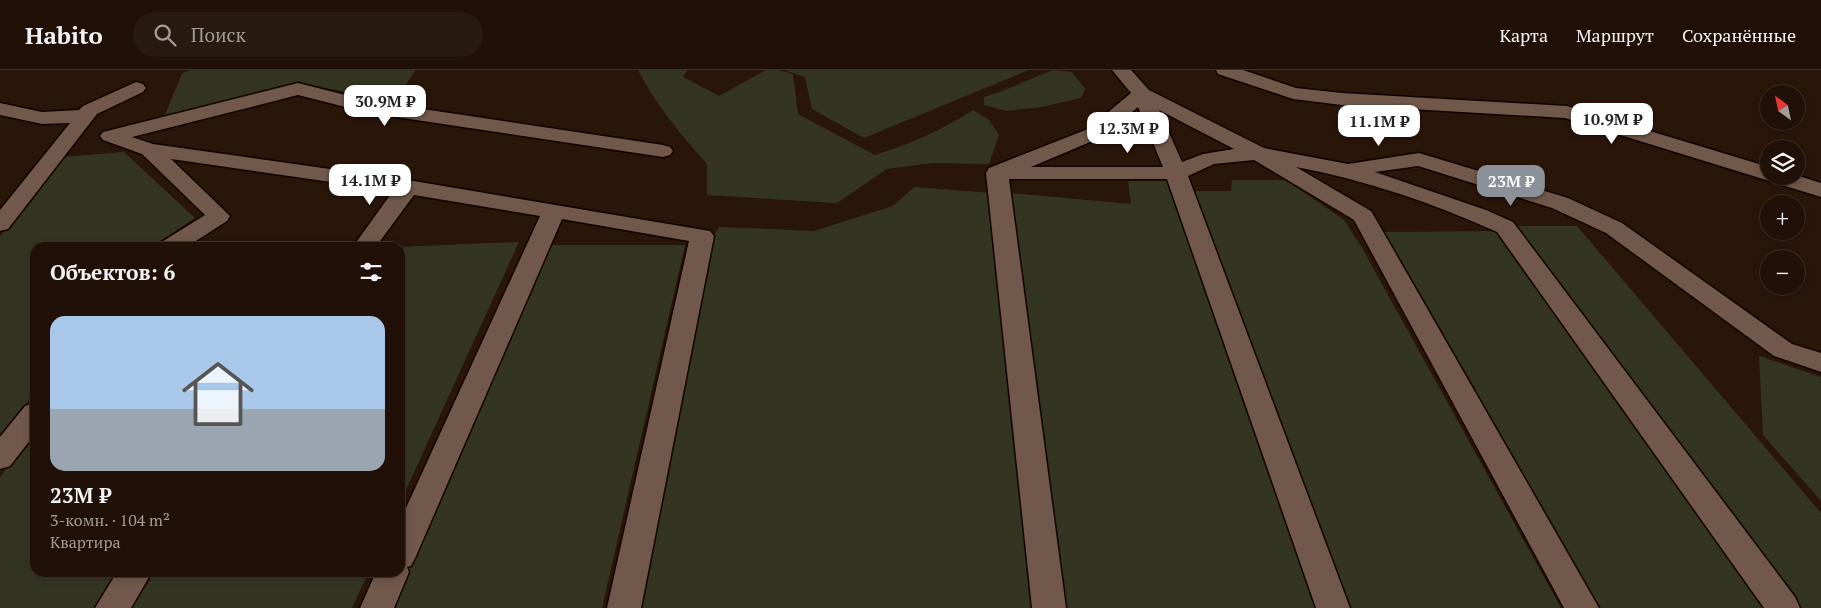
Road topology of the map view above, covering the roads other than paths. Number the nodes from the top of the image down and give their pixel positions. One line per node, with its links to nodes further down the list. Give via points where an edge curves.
1 (146, 70): 4 (street)
2 (1121, 70): 5 (street)
3 (1225, 70): 13 (street, via 1293,93 1342,99 1567,112)
4 (136, 88): 7 (street, via 90,110); 8 (street)
5 (1142, 94): 11 (street); 14 (street, via 1095,133); 15 (street)
6 (0, 109): 7 (street, via 42,118)
7 (86, 116): 20 (street)
8 (110, 136): 9 (street); 10 (street, via 298,89 369,107)
9 (149, 150): 17 (street); 21 (street, via 219,216)
10 (663, 151)
11 (1258, 153): 12 (street); 15 (street, via 1210,158); 34 (street, via 1363,216)
12 (1345, 170): 23 (street, via 1418,159 1560,203 1614,228 1783,350); 35 (street, via 1469,211 1505,227)
13 (1760, 171)
14 (998, 173): 15 (street); 32 (street)
15 (1176, 173): 33 (street)
16 (1805, 185): 18 (street)
17 (408, 187): 19 (street); 22 (street)
18 (1821, 190)
19 (554, 211): 26 (street); 31 (street, via 702,236)
20 (0, 224)
21 (178, 242)
22 (367, 242)
23 (1821, 363)
24 (30, 419): 25 (street)
25 (0, 458)
26 (405, 545)
27 (133, 577): 29 (street)
28 (390, 577): 30 (street)
29 (112, 608)
30 (377, 608)
31 (624, 608)
32 (1049, 608)
33 (1333, 608)
34 (1582, 608)
35 (1783, 608)

